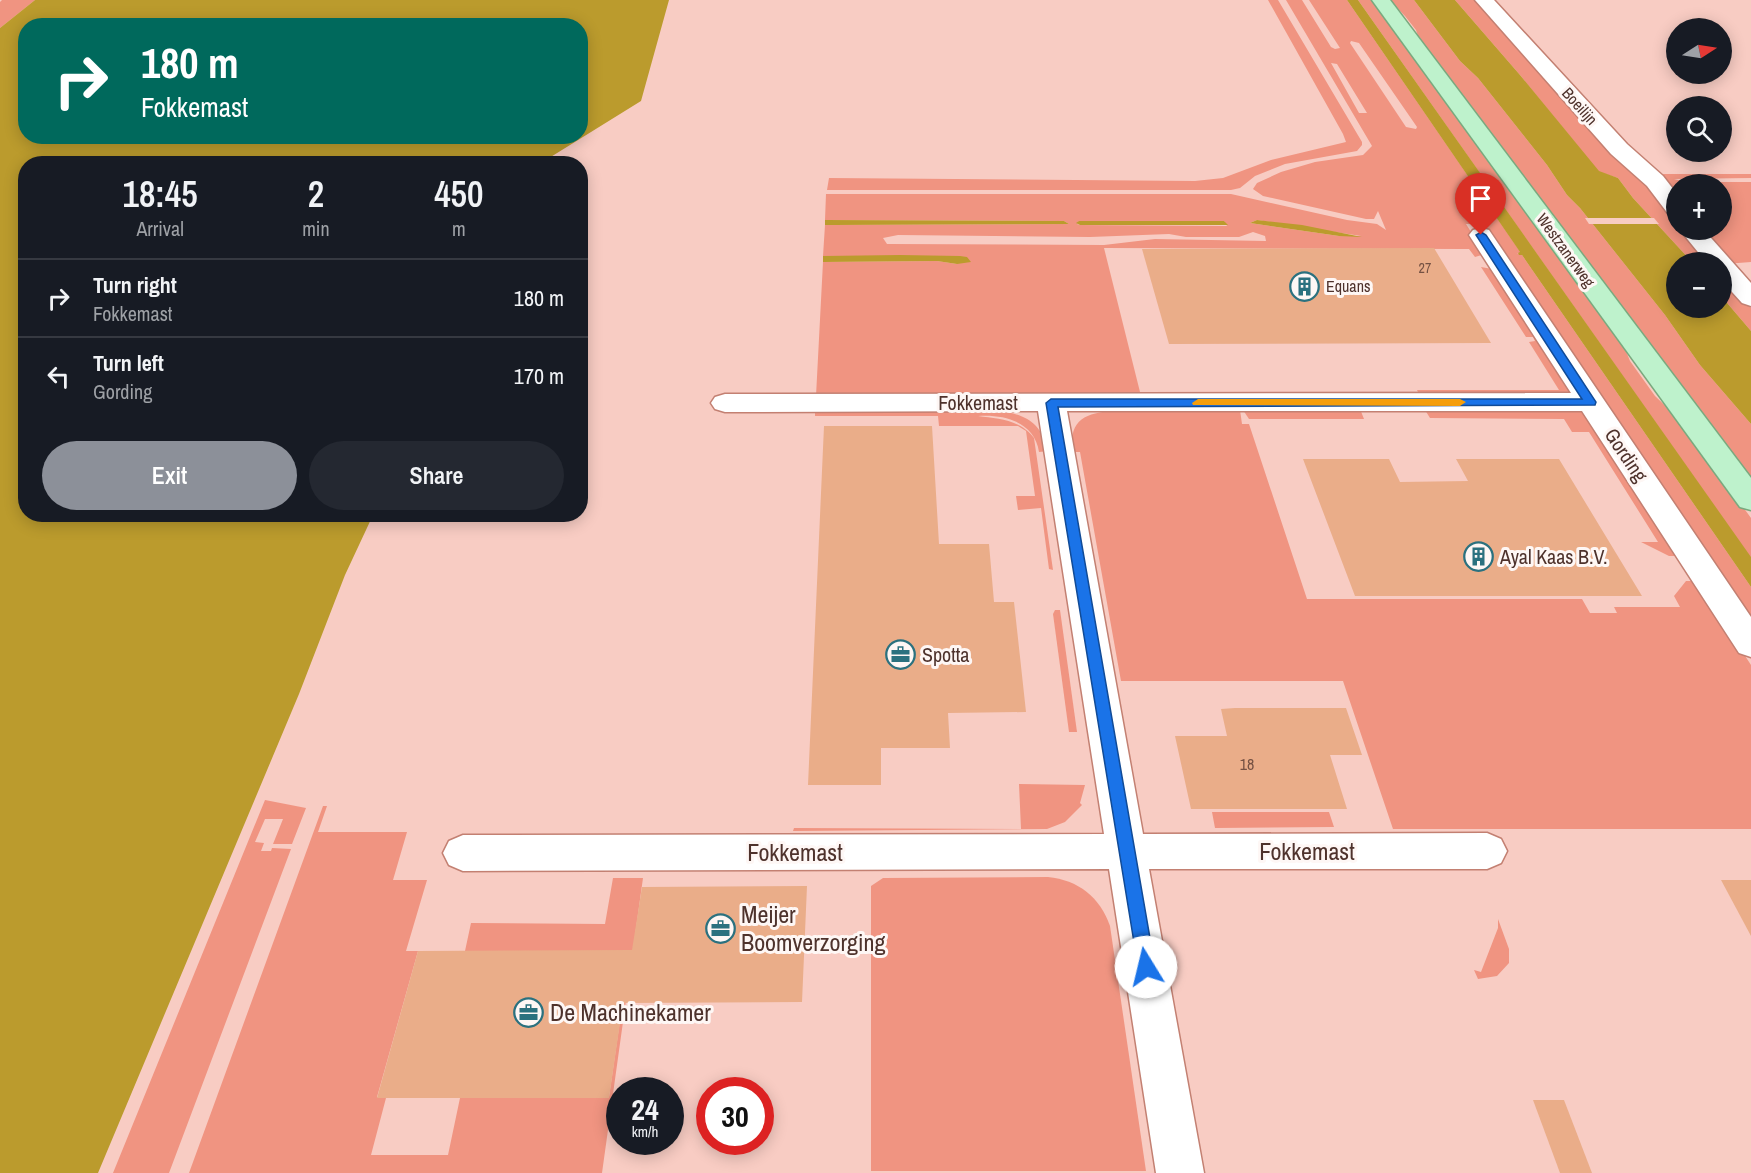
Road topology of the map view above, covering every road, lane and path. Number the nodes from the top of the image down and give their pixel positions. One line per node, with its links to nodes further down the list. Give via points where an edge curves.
1 (1381, 0): 12 (main road, Westzanerweg)
2 (1484, 0): 3 (street, Boeilijn, via 1605,135)
3 (1666, 196)
4 (1481, 235): 9 (street, Gording)
5 (1701, 240): 6 (street)
6 (1711, 252)
7 (1732, 276): 8 (street)
8 (1751, 298)
9 (1591, 402): 10 (street, Fokkemast); 13 (street, Gording)
10 (1051, 403): 11 (street, Fokkemast); 16 (street)
11 (725, 404)
12 (1751, 500)
13 (1751, 644)
14 (1486, 851): 16 (street, Fokkemast)
15 (463, 853): 16 (street, Fokkemast)
16 (1127, 853): 17 (street)
17 (1180, 1173)

